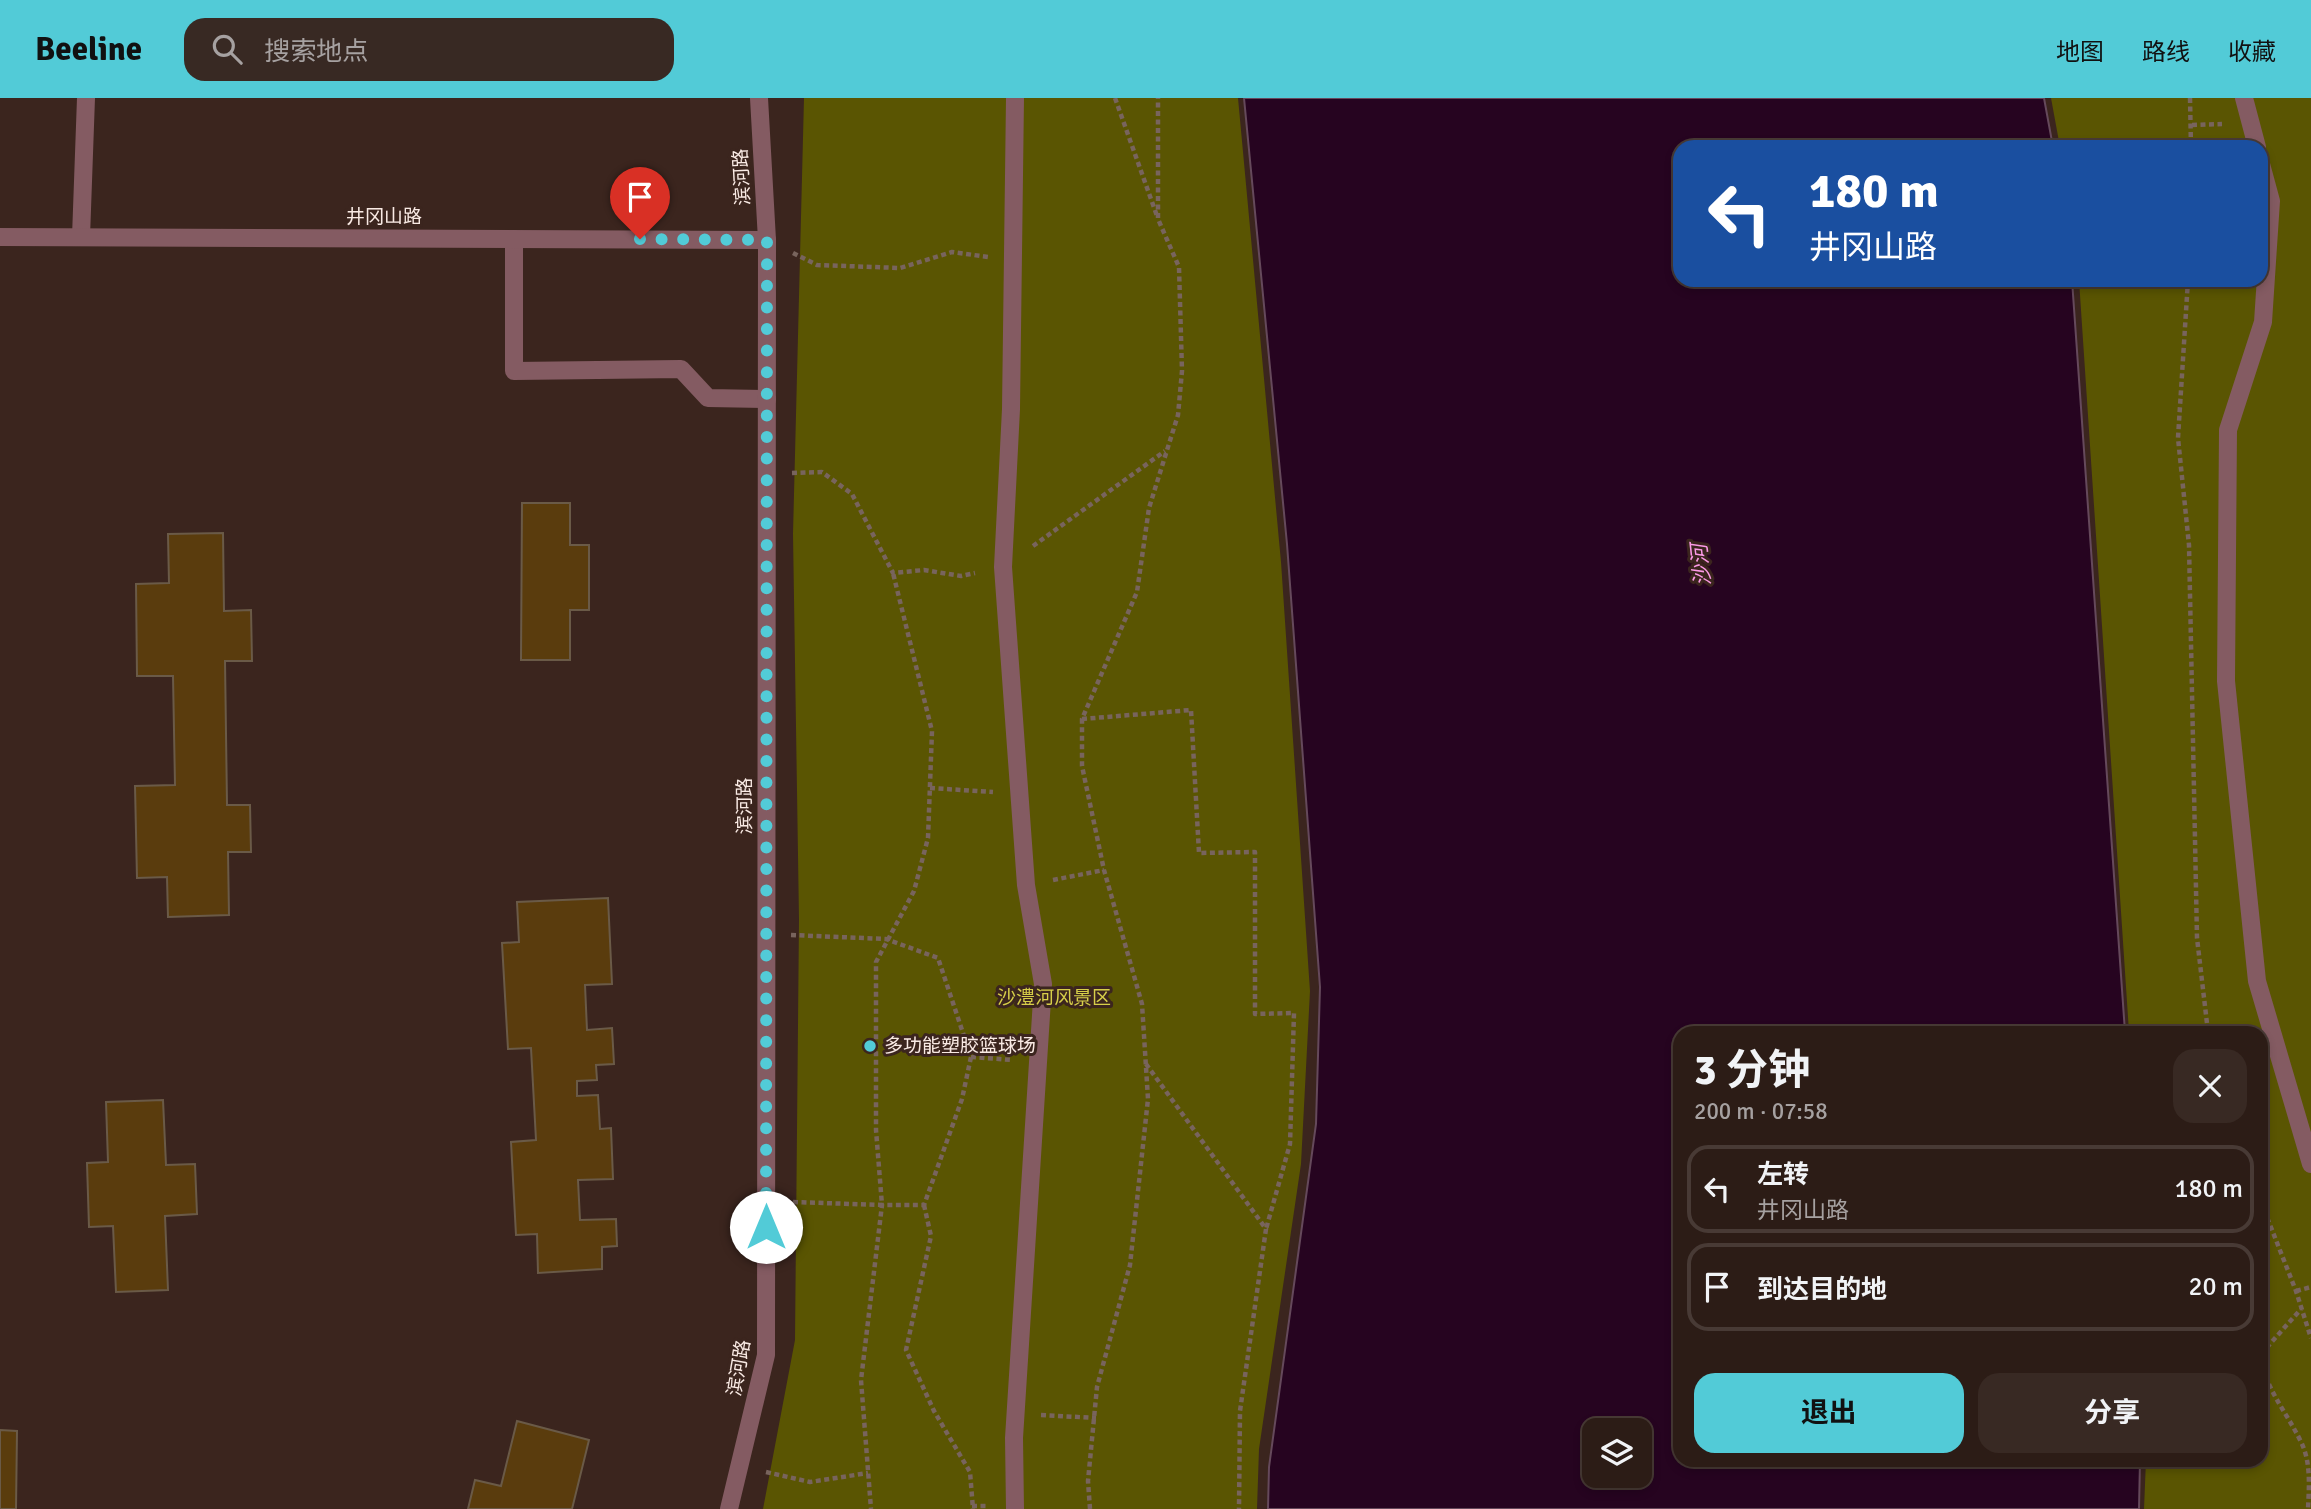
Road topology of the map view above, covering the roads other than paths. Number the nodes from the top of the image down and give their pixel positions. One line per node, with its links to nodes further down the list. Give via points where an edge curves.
1 (86, 98): 8 (street)
2 (759, 98): 10 (street, 滨河路)
3 (1016, 98): 16 (street, via 1011,409 1003,567 1026,884 1042,984 1015,1414)
4 (2244, 98): 5 (street)
5 (2255, 140)
6 (2268, 190): 11 (street)
7 (0, 237): 8 (street, 井冈山路)
8 (81, 237): 9 (street, 井冈山路)
9 (514, 239): 10 (street, 井冈山路); 13 (street, via 514,371 681,369 708,398)
10 (767, 240): 13 (street, 滨河路)
11 (2268, 246)
12 (2265, 287): 14 (street, via 2263,322 2228,430 2226,681 2257,981)
13 (767, 399): 15 (street, 滨河路, via 766,1354)
14 (2311, 1164)
15 (729, 1509)
16 (1015, 1509)

